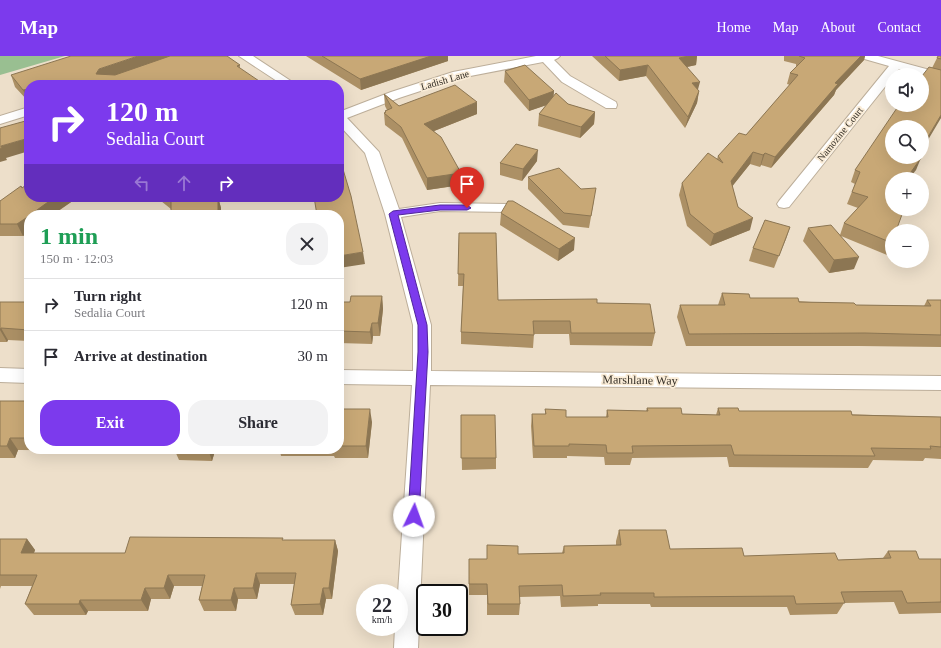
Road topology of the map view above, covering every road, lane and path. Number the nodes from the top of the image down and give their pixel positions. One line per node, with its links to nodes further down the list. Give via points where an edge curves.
1 (245, 56): 6 (street)
2 (865, 56): 4 (street)
3 (550, 57): 7 (street, via 566,79); 9 (street, Ladish Lane, via 457,75)
4 (896, 64): 5 (street); 12 (street, Namozine Court)
5 (941, 77)
6 (283, 80)
7 (611, 105)
8 (24, 113): 10 (street)
9 (344, 114)
10 (0, 120)
11 (344, 121): 14 (street, via 372,152)
12 (784, 204)
13 (508, 208): 14 (street, via 440,207)
14 (393, 214): 18 (street, via 422,325)
15 (0, 375): 16 (street)
16 (24, 376)
17 (344, 377): 18 (street, Marshlane Way)
18 (422, 377): 19 (street, Marshlane Way); 20 (street)
19 (941, 383)
20 (406, 648)

